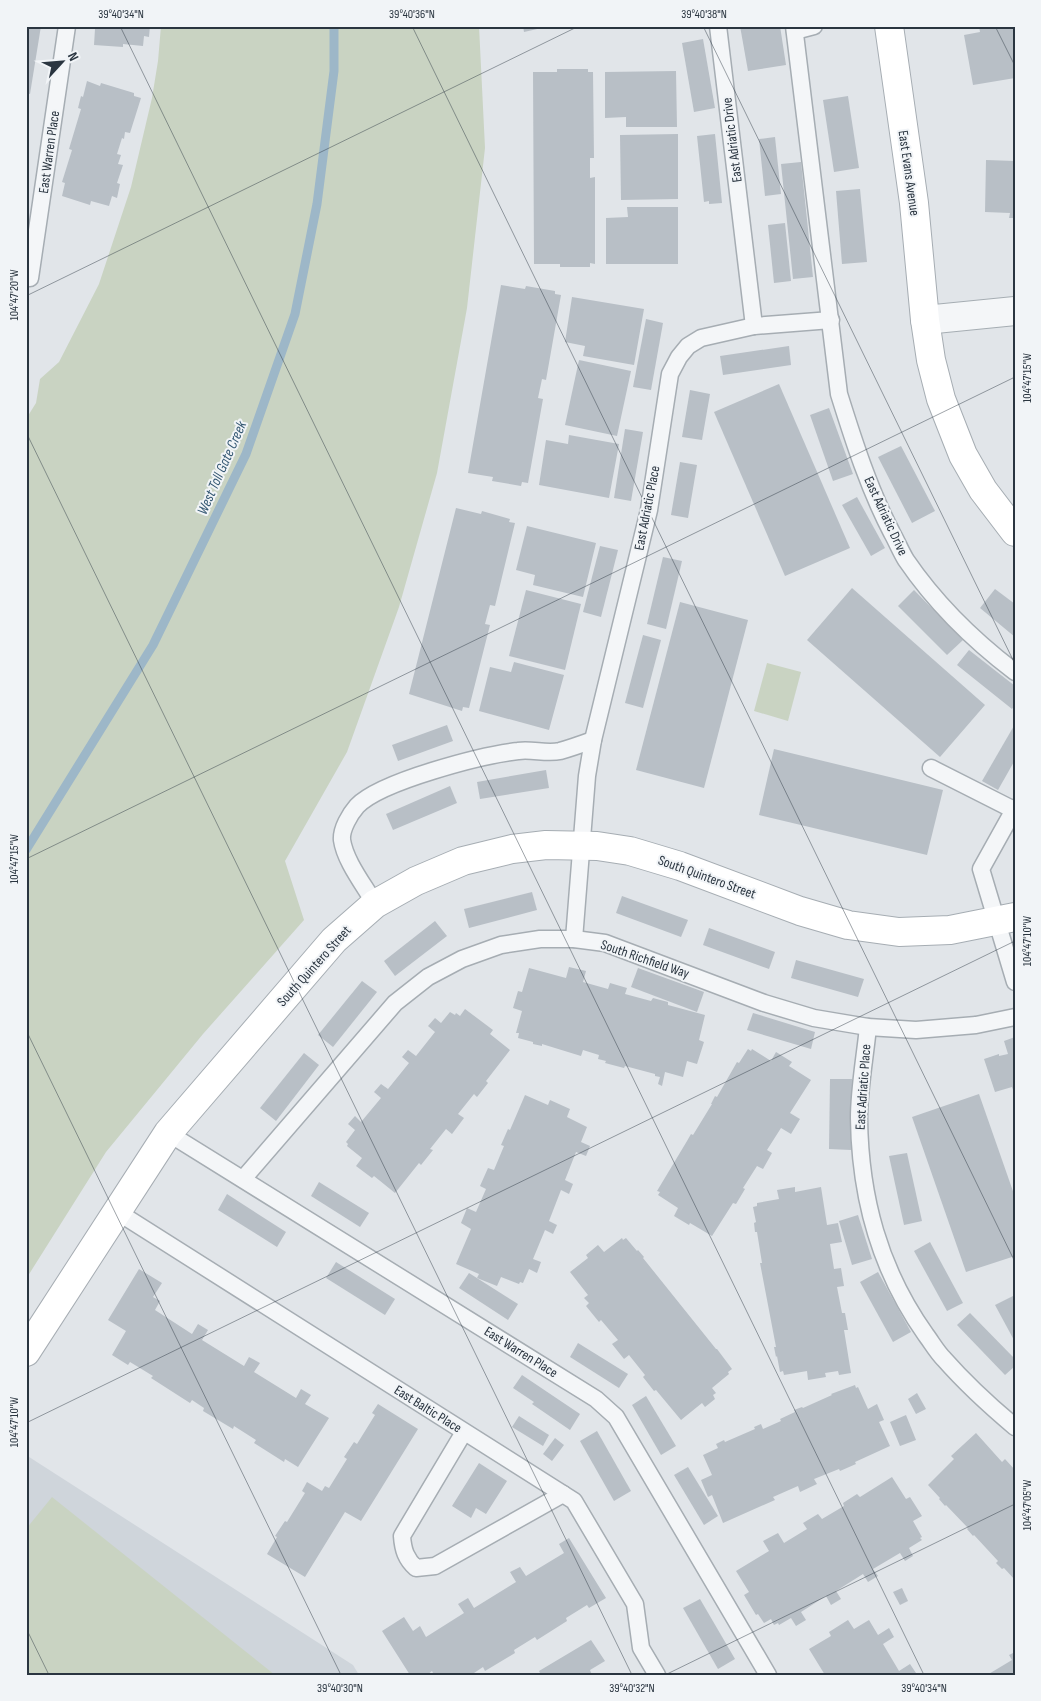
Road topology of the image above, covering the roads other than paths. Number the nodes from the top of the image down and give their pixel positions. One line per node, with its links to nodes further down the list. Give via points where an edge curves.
1 (67, 26): 6 (lane, East Warren Place)
2 (718, 26): 10 (lane, East Adriatic Drive)
3 (814, 26): 5 (lane, East Adriatic Drive)
4 (889, 26): 9 (street, East Evans Avenue, via 914,203)
5 (794, 28): 8 (lane, East Adriatic Drive)
6 (28, 278)
7 (1015, 311): 9 (street)
8 (831, 320): 10 (lane); 12 (lane, East Adriatic Drive, via 839,394 857,453 892,534 938,602 982,646)
9 (925, 320): 11 (street, East Evans Avenue, via 941,399 963,455 983,490)
10 (754, 326): 13 (lane, East Adriatic Place, via 701,338 688,346 670,374 649,510)
11 (1015, 532)
12 (1015, 672)
13 (593, 740): 16 (lane, East Adriatic Place); 17 (lane, via 559,751 519,751 474,759 384,789 358,805 345,824 342,838 346,854)
14 (930, 768): 15 (lane)
15 (1014, 809): 18 (lane, via 981,869)
16 (582, 845): 17 (street, South Quintero Street, via 512,849 463,861 416,880); 18 (street, South Quintero Street, via 630,851 680,866 800,911 848,925 899,932 950,930); 19 (lane, East Adriatic Place)
17 (375, 904): 23 (street, South Quintero Street, via 334,940)
18 (1006, 919): 20 (lane)
19 (574, 939): 22 (lane, South Richfield Way, via 604,943 764,1003 814,1018); 24 (lane, South Richfield Way, via 540,939 501,945 462,959 428,977 395,1003)
20 (1015, 982)
21 (1015, 1017): 22 (lane, South Richfield Way, via 976,1025 916,1030)
22 (868, 1027): 27 (lane, East Adriatic Place, via 859,1116 861,1170 872,1224 890,1272 911,1314 942,1358)
23 (168, 1133): 24 (lane, East Warren Place); 25 (street, South Quintero Street)
24 (243, 1179): 31 (lane, East Warren Place, via 596,1399 616,1417)
25 (116, 1211): 26 (street, South Quintero Street); 28 (lane, East Baltic Place)
26 (26, 1352)
27 (1015, 1427)
28 (464, 1432): 29 (lane, East Baltic Place); 29 (lane, via 402,1536 408,1560 416,1568 435,1566)
29 (563, 1494): 30 (lane, East Baltic Place, via 574,1502 635,1604 640,1648)
30 (657, 1675)
31 (768, 1675)

